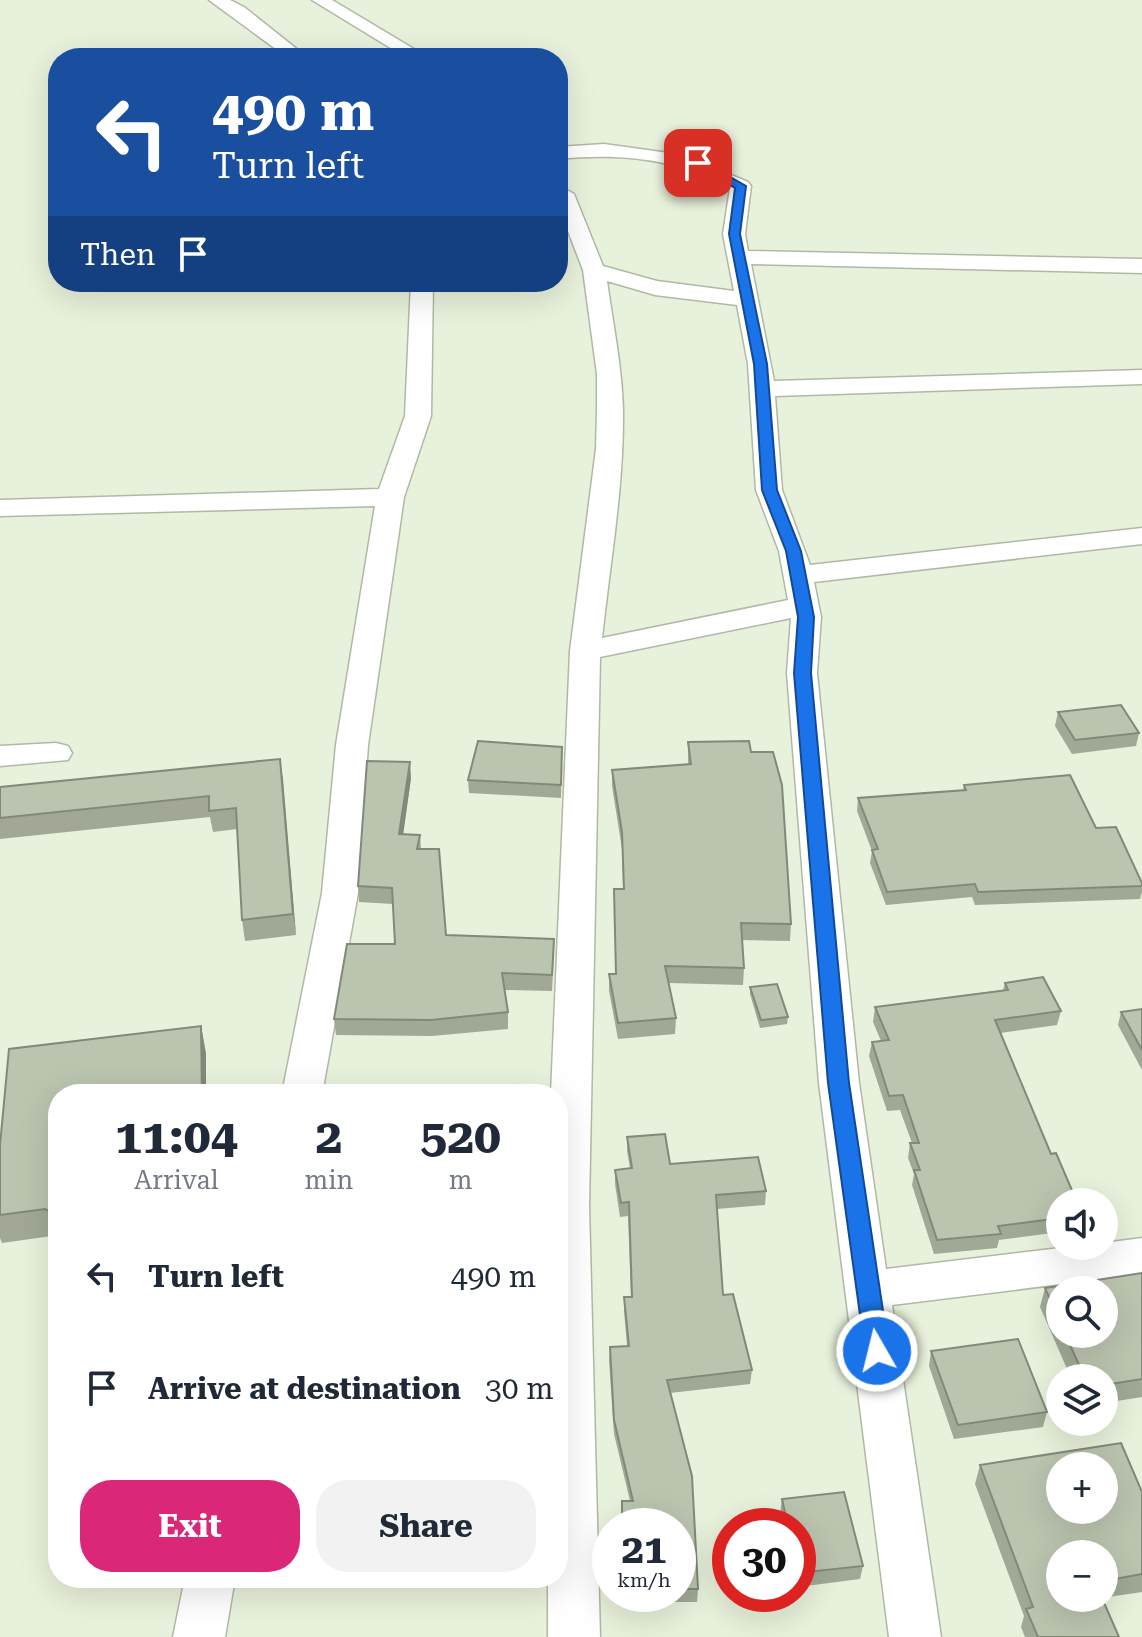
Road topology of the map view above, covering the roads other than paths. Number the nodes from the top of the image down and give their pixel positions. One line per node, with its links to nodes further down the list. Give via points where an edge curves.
1 (217, 0): 3 (street)
2 (320, 0): 4 (street)
3 (286, 48)
4 (403, 48)
5 (568, 152): 7 (street, via 596,149 698,163 717,171 741,186 734,234)
6 (568, 204): 9 (street)
7 (739, 257): 8 (street); 11 (street)
8 (1142, 266)
9 (594, 270): 11 (street, via 655,288); 18 (street, via 610,410)
10 (422, 292): 14 (street, via 418,416)
11 (747, 299): 13 (street)
12 (1142, 377): 13 (street)
13 (762, 389): 17 (street, via 769,490)
14 (390, 497): 15 (street); 21 (street, via 352,745 340,893)
15 (0, 508)
16 (1140, 540): 17 (street)
17 (802, 590): 18 (street); 23 (street, via 802,673 839,1083)
18 (585, 651): 26 (street, via 568,1206)
19 (56, 753): 20 (street)
20 (0, 756)
21 (304, 1084)
22 (1142, 1256): 23 (street)
23 (869, 1289): 27 (street)
24 (208, 1588): 25 (street)
25 (199, 1637)
26 (574, 1637)
27 (915, 1637)

